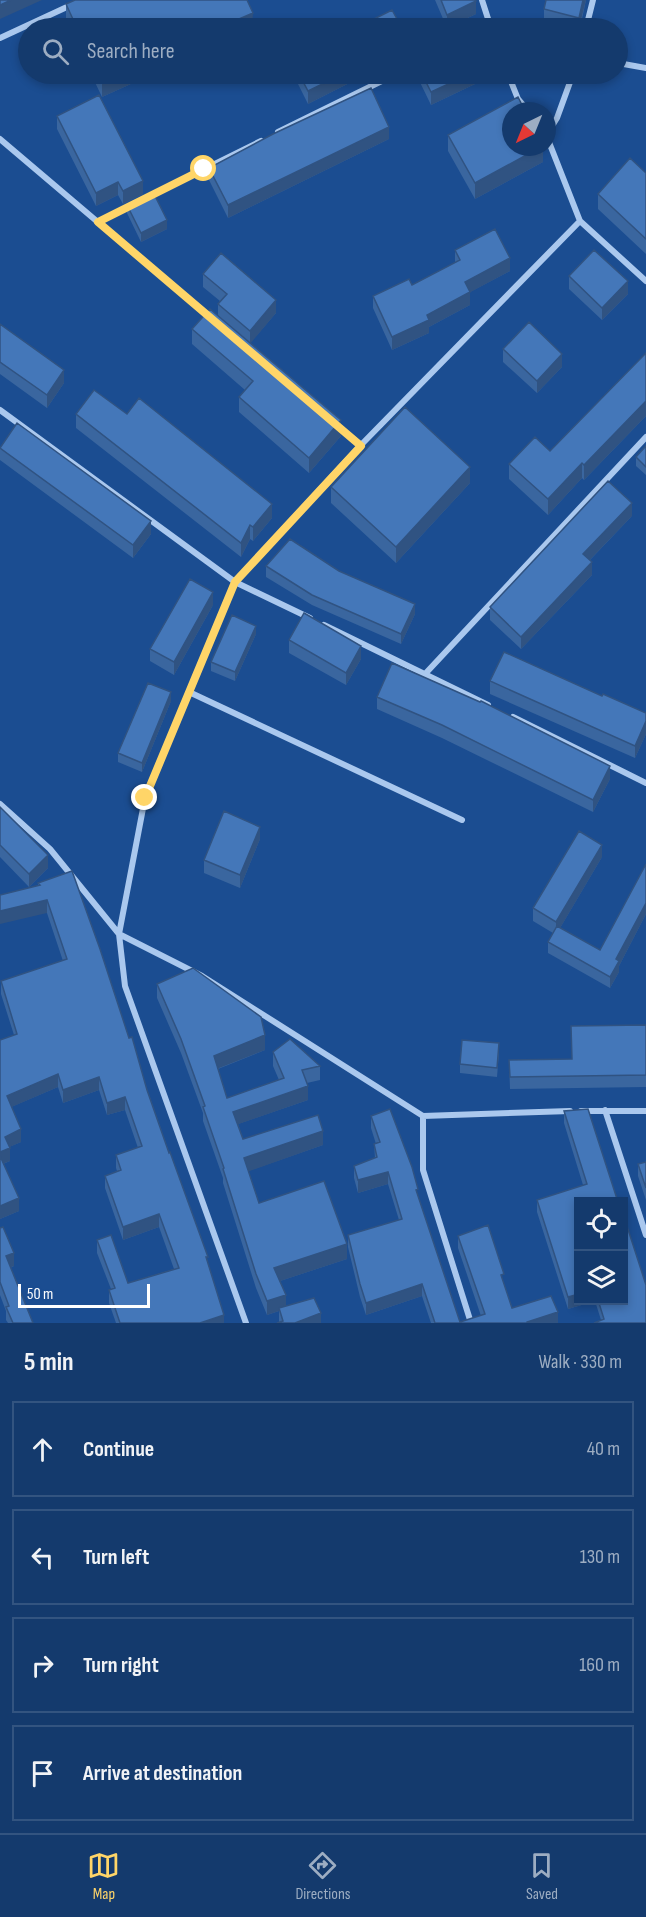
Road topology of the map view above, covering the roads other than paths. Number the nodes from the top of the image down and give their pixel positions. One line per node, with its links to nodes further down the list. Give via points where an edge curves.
1 (82, 0): 4 (street)
2 (482, 0): 5 (street)
3 (593, 0): 6 (street)
4 (43, 18)
5 (486, 18)
6 (588, 18)
7 (18, 30): 8 (street)
8 (0, 38)
9 (628, 65): 10 (street)
10 (646, 68)
11 (376, 84): 19 (street)
12 (512, 84): 14 (street)
13 (569, 84): 15 (street)
14 (520, 102)
15 (556, 120)
16 (0, 139): 19 (street)
17 (555, 156): 18 (street)
18 (580, 220): 20 (street); 25 (street)
19 (98, 222): 21 (street)
20 (646, 281)
21 (216, 322)
22 (0, 410): 26 (street)
23 (334, 422): 25 (street)
24 (646, 437): 27 (street)
25 (361, 446): 26 (street)
26 (235, 582): 27 (street); 28 (street)
27 (425, 674): 29 (street)
28 (189, 692): 33 (street); 34 (street, via 145,798)
29 (498, 710)
30 (509, 716): 31 (street)
31 (646, 783)
32 (0, 804): 34 (street, via 50,849)
33 (462, 820)
34 (119, 934): 37 (street, via 202,975); 39 (street, via 126,986)
35 (605, 1110): 36 (street); 37 (street); 38 (street)
36 (646, 1111)
37 (423, 1116): 40 (street, via 423,1170)
38 (646, 1235)
39 (246, 1323)
40 (471, 1323)

